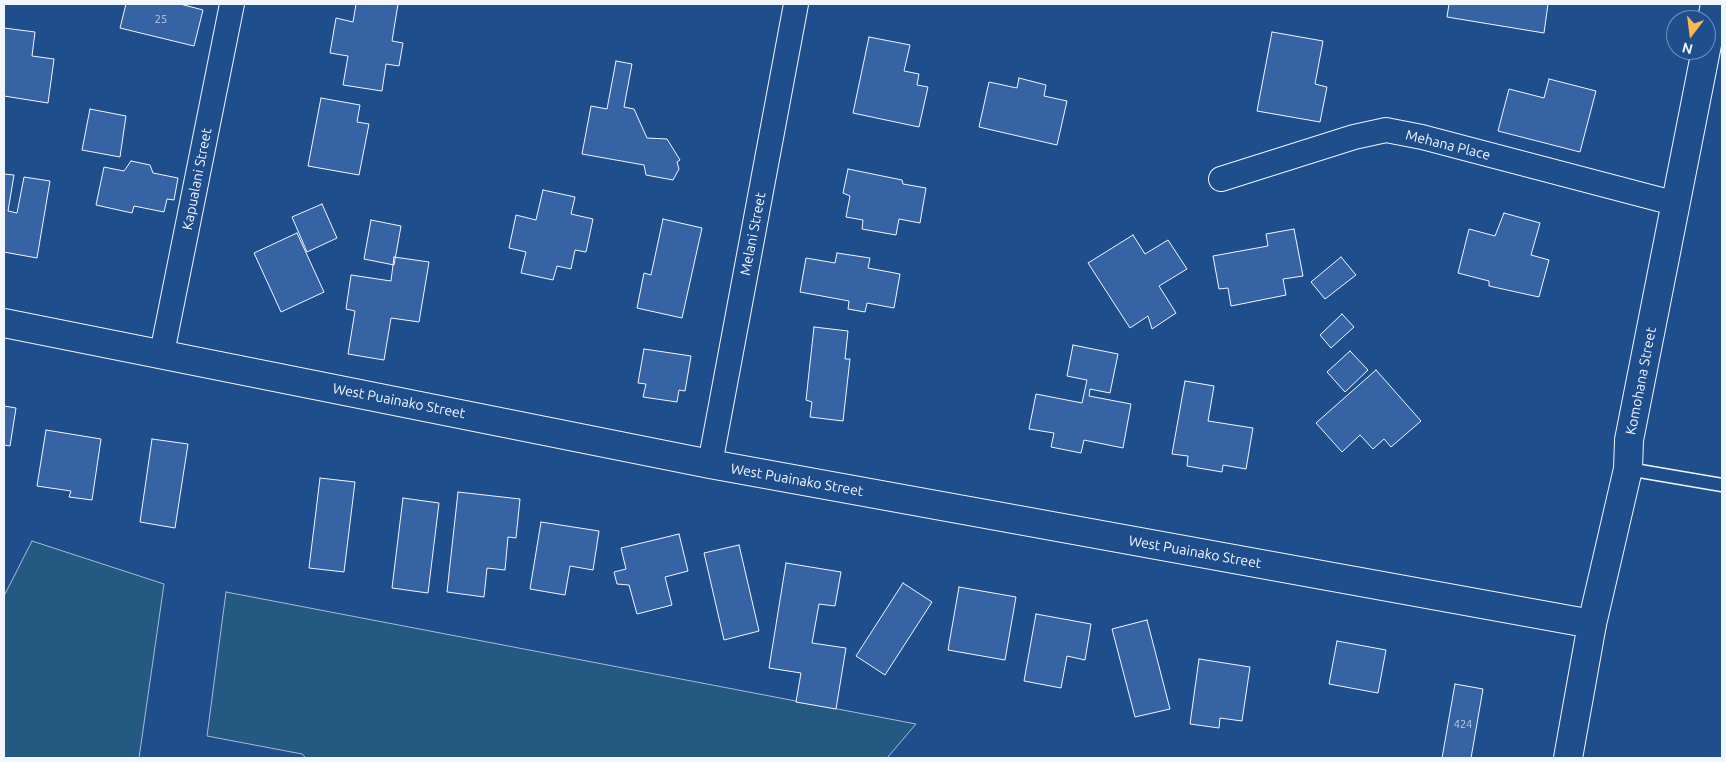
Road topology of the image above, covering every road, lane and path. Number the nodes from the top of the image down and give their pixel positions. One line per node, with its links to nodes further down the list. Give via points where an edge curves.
1 (232, 4): 7 (street, Kapualani Street)
2 (796, 4): 8 (street, Melani Street)
3 (1715, 4): 5 (main road, Komohana Street)
4 (1220, 179): 5 (street, Mehana Place, via 1386,130)
5 (1677, 204): 9 (main road, Komohana Street, via 1629,440)
6 (4, 323): 7 (main road, West Puainako Street)
7 (162, 353): 8 (main road, West Puainako Street)
8 (710, 464): 11 (main road, West Puainako Street)
9 (1628, 468): 10 (lane); 11 (main road, Komohana Street)
10 (1722, 485)
11 (1592, 624): 12 (main road, Komohana Street)
12 (1568, 758)

